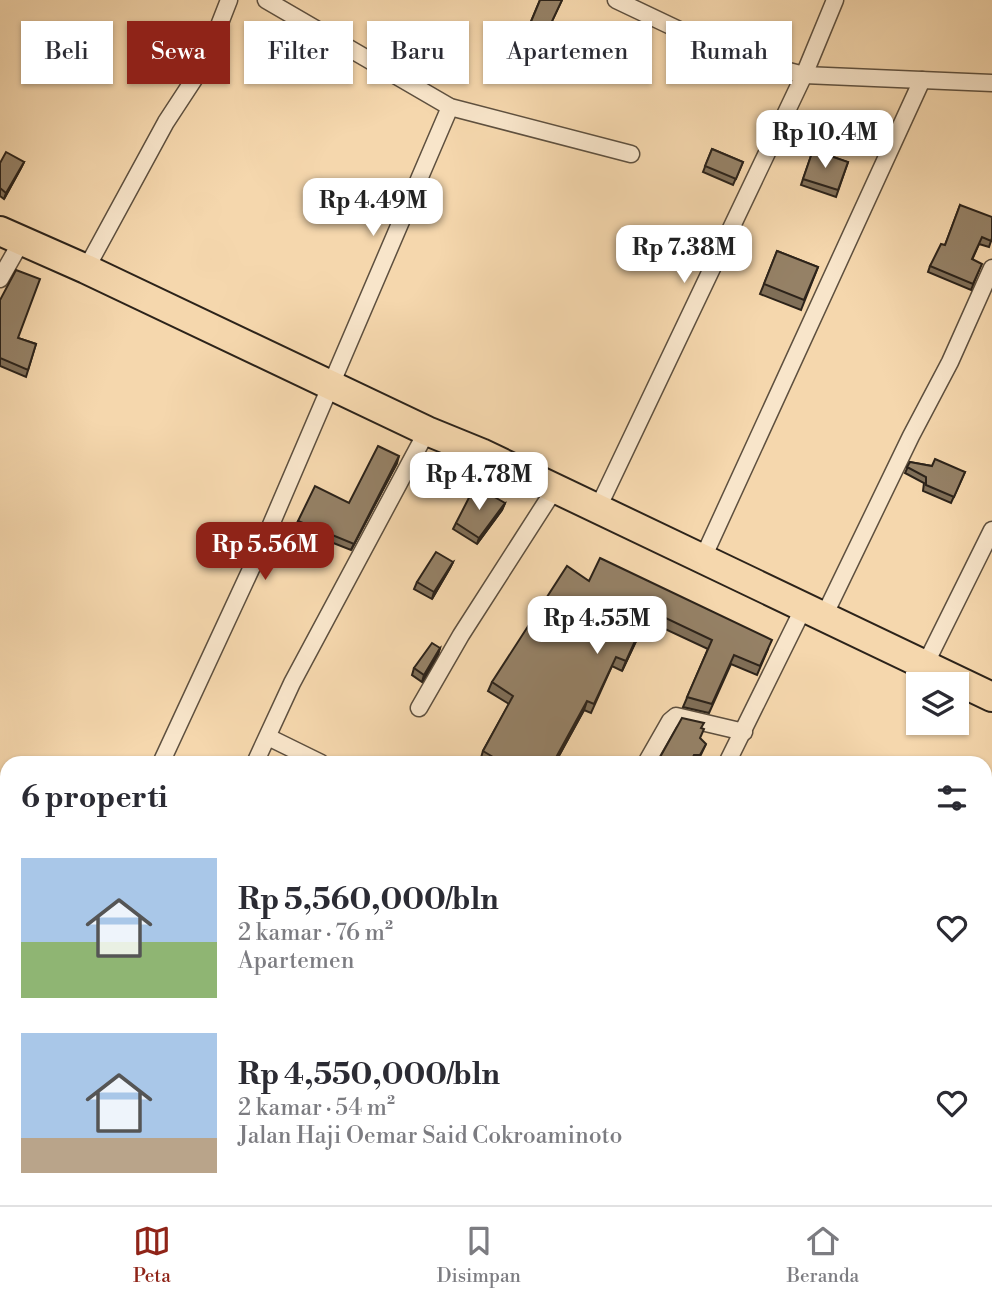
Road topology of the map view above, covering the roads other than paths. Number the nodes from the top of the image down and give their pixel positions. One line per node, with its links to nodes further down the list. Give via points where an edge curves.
1 (229, 0): 12 (street, via 204,64 166,122)
2 (266, 0): 8 (street)
3 (616, 0): 5 (street, via 713,46)
4 (835, 0): 5 (street)
5 (804, 75): 6 (street); 17 (street)
6 (922, 80): 7 (street); 19 (street)
7 (992, 83)
8 (450, 107): 9 (street); 14 (street)
9 (631, 154)
10 (11, 236): 12 (highway); 13 (street)
11 (992, 268): 20 (street, via 950,362)
12 (86, 269): 14 (highway)
13 (0, 279)
14 (330, 383): 15 (highway); 26 (street, via 264,541)
15 (427, 431): 16 (highway); 25 (street, via 292,683)
16 (554, 489): 17 (highway); 23 (street)
17 (597, 509): 19 (highway)
18 (992, 530): 21 (street)
19 (702, 560): 20 (highway)
20 (814, 612): 21 (highway); 24 (street)
21 (924, 667): 22 (highway)
22 (992, 697)
23 (419, 708)
24 (744, 732): 29 (street, via 676,716); 30 (street)
25 (268, 737): 27 (street); 28 (street)
26 (164, 756)
27 (258, 756)
28 (307, 756)
29 (650, 756)
30 (731, 756)

